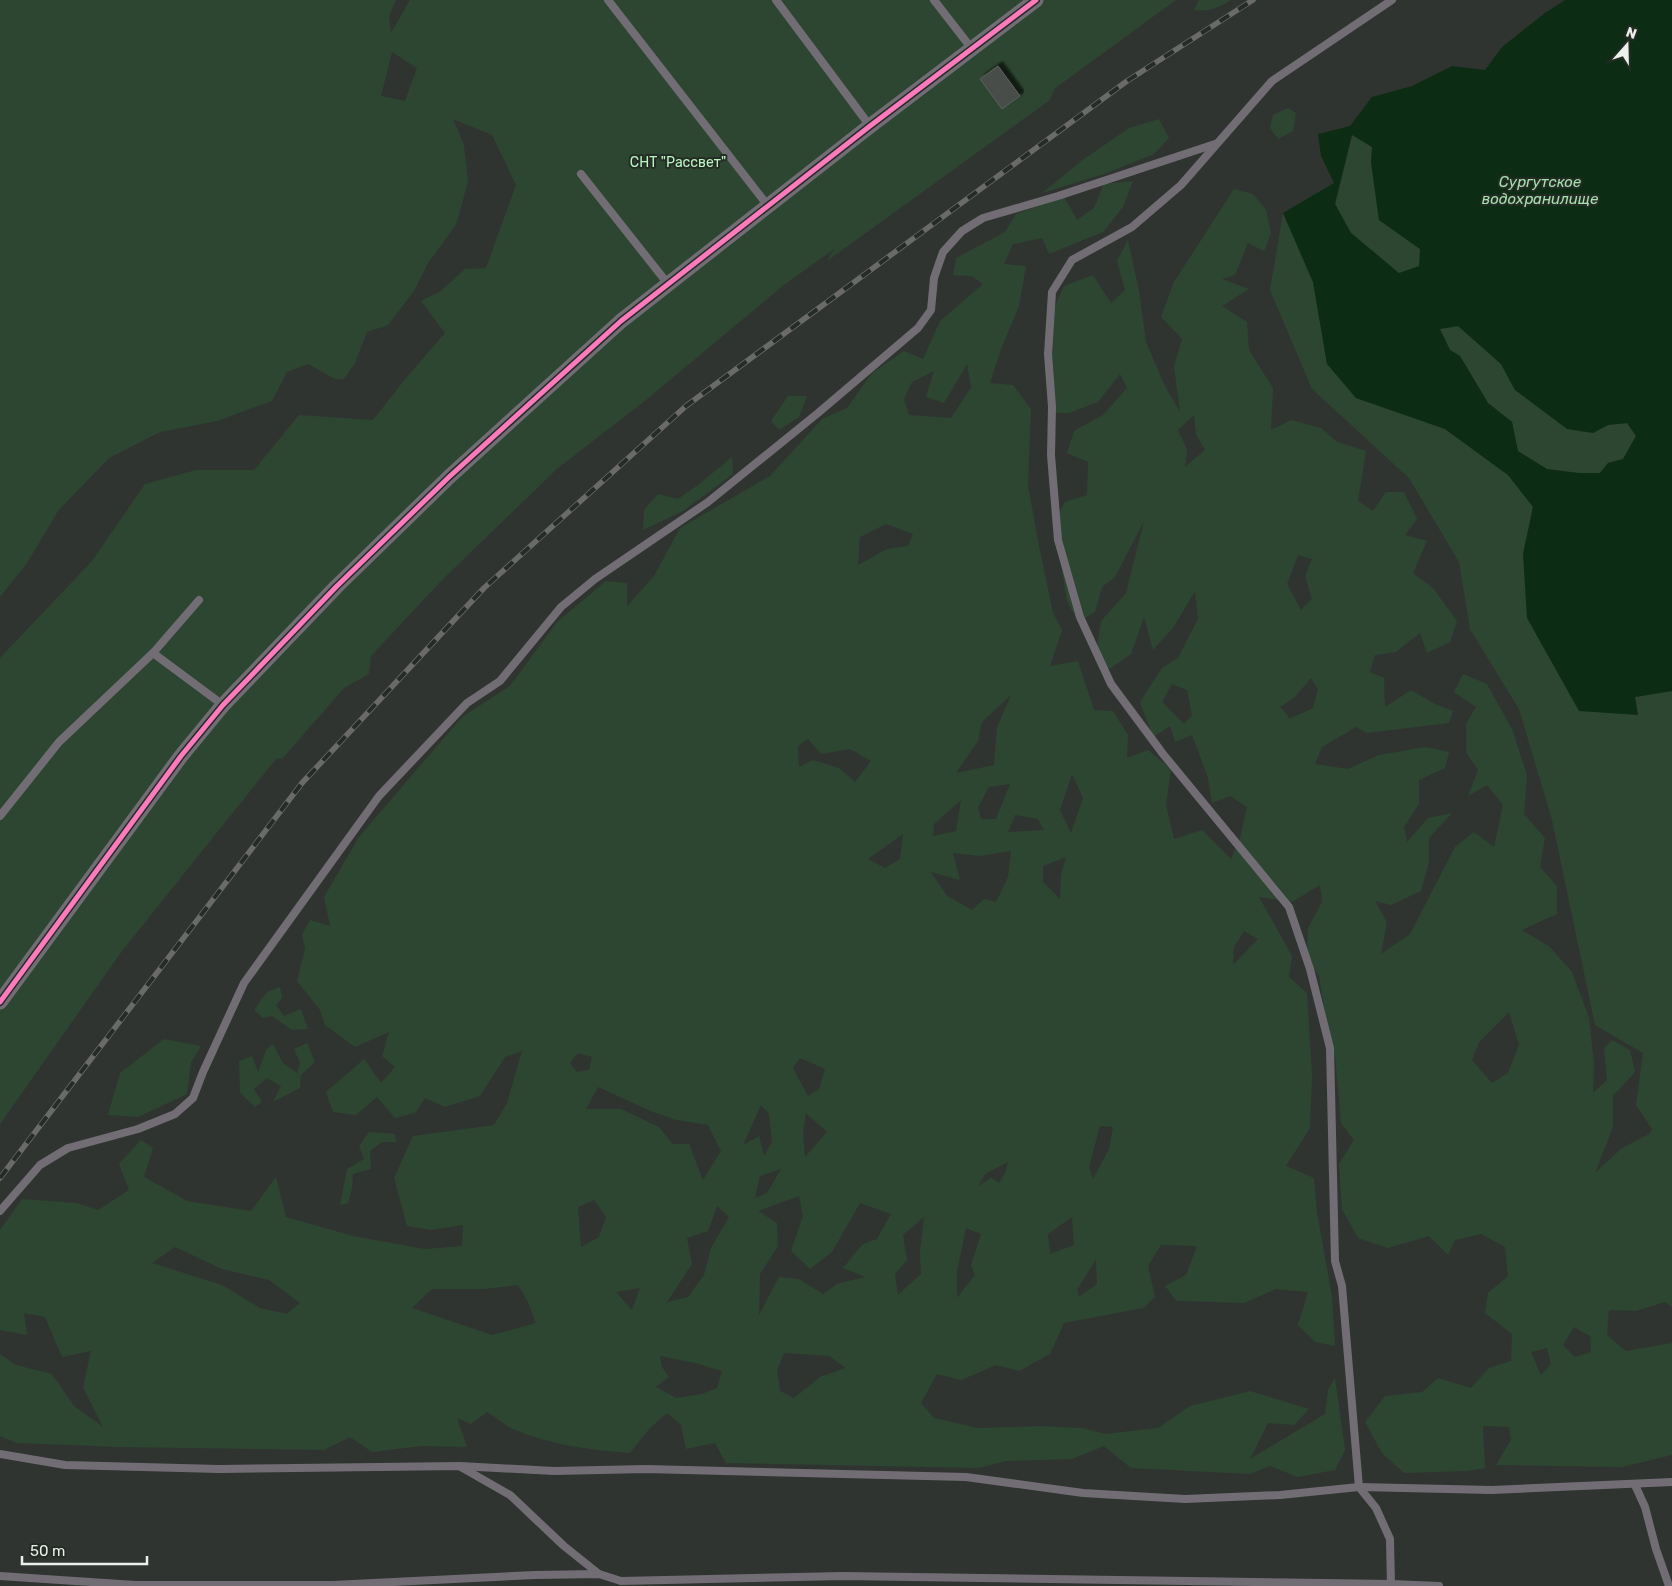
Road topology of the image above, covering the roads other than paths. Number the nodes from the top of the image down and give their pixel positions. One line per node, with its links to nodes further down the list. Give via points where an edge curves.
1 (608, 0): 10 (lane)
2 (776, 0): 7 (lane)
3 (934, 0): 6 (lane)
4 (1036, 0): 6 (street)
5 (1392, 0): 8 (lane, via 1272,81)
6 (972, 49): 7 (street)
7 (870, 126): 10 (street)
8 (1216, 143): 17 (lane, via 983,218 962,230 943,252 934,278 931,310 918,328 708,502 595,579 561,607 500,681 467,703 379,796 244,983 194,1098 175,1114 138,1129 68,1148 40,1165); 22 (lane, via 1181,185 1132,227 1072,260 1052,292 1048,354 1058,540 1080,617 1111,684 1163,754 1289,907 1310,969 1330,1048 1335,1261 1342,1286)
9 (580, 174): 11 (lane)
10 (768, 206): 11 (street)
11 (668, 284): 14 (street, via 621,321 448,477)
12 (199, 600): 13 (lane)
13 (153, 653): 14 (lane); 15 (lane, via 58,742)
14 (223, 705): 16 (street, via 175,764)
15 (0, 816)
16 (0, 1002)
17 (0, 1211)
18 (0, 1454): 19 (lane, via 65,1465 219,1469)
19 (460, 1466): 22 (lane, via 554,1471 966,1477 1083,1493 1185,1499 1280,1495); 23 (lane, via 510,1495)
20 (1672, 1482): 21 (lane)
21 (1635, 1485): 22 (lane, via 1492,1490); 27 (lane)
22 (1359, 1487): 25 (lane, via 1376,1508 1390,1539)
23 (599, 1574): 24 (lane, via 323,1585 135,1585); 25 (lane, via 621,1581 843,1576)
24 (0, 1576)
25 (1391, 1585): 26 (lane)
26 (1439, 1586)
27 (1669, 1586)

